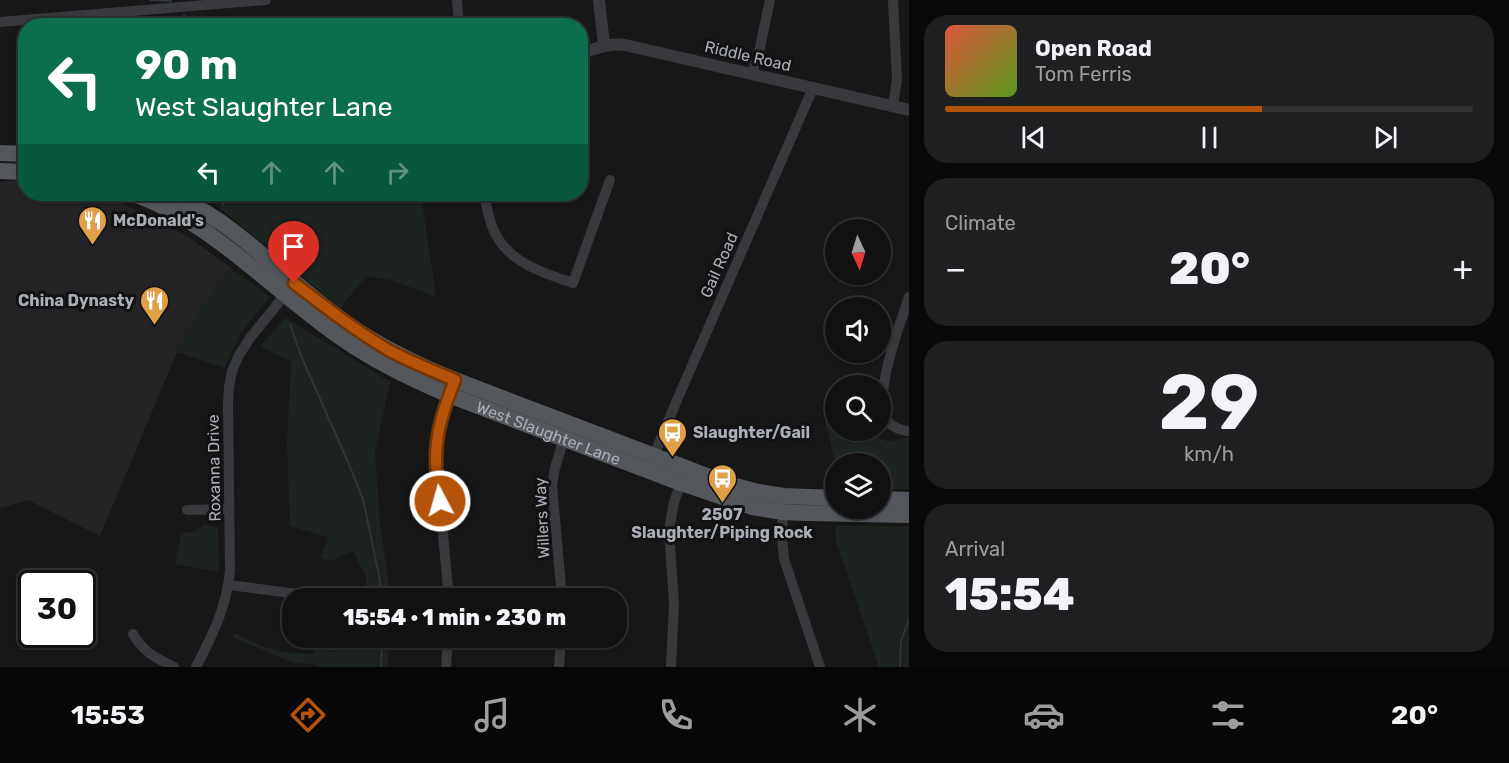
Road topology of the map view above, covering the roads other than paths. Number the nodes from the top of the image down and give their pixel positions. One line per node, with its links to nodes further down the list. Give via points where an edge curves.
1 (266, 0): 6 (street)
2 (456, 0): 7 (street)
3 (599, 0): 10 (street)
4 (770, 0): 12 (street)
5 (893, 0): 14 (street, via 897,81)
6 (48, 18)
7 (458, 18)
8 (18, 21): 9 (street)
9 (0, 22)
10 (604, 45): 11 (street, Riddle Road); 12 (street, Riddle Road, via 625,45)
11 (588, 51)
12 (752, 73): 13 (street, Riddle Road)
13 (813, 88): 14 (street, Riddle Road); 30 (street, Gail Road)
14 (893, 105): 15 (street, Riddle Road)
15 (909, 110)
16 (0, 153): 17 (main road)
17 (18, 154)
18 (0, 171): 19 (main road)
19 (18, 172)
20 (610, 180): 23 (street, via 573,283 514,258 496,236)
21 (161, 201): 24 (main road, West Slaughter Lane)
22 (186, 201): 24 (main road, West Slaughter Lane, via 234,232)
23 (486, 201)
24 (290, 289): 27 (main road, West Slaughter Lane, via 341,338 368,355 412,379); 36 (street, Roxanna Drive, via 250,338 232,371 228,403)
25 (909, 297): 26 (street)
26 (907, 311): 28 (street, via 882,393 884,414 892,426)
27 (452, 387): 29 (main road, West Slaughter Lane); 30 (main road, West Slaughter Lane); 40 (street, via 436,441)
28 (909, 431)
29 (564, 438): 31 (main road, West Slaughter Lane); 41 (street, Willers Way, via 552,484)
30 (654, 455): 35 (main road, West Slaughter Lane)
31 (681, 483): 35 (main road, West Slaughter Lane, via 752,507); 50 (street, via 669,530 674,604)
32 (825, 499): 35 (main road, West Slaughter Lane)
33 (891, 499): 34 (main road)
34 (909, 500)
35 (784, 504): 38 (main road, West Slaughter Lane); 51 (street, via 784,559)
36 (229, 509): 37 (street); 39 (street, Roxanna Drive)
37 (187, 510)
38 (909, 515)
39 (229, 585): 42 (street); 47 (street, Roxanna Drive, via 223,611)
40 (448, 588)
41 (561, 588)
42 (282, 592)
43 (134, 634): 46 (street, via 150,655)
44 (447, 648): 48 (street)
45 (560, 648): 49 (street)
46 (174, 667)
47 (196, 667)
48 (446, 667)
49 (559, 667)
50 (671, 667)
51 (820, 667)

